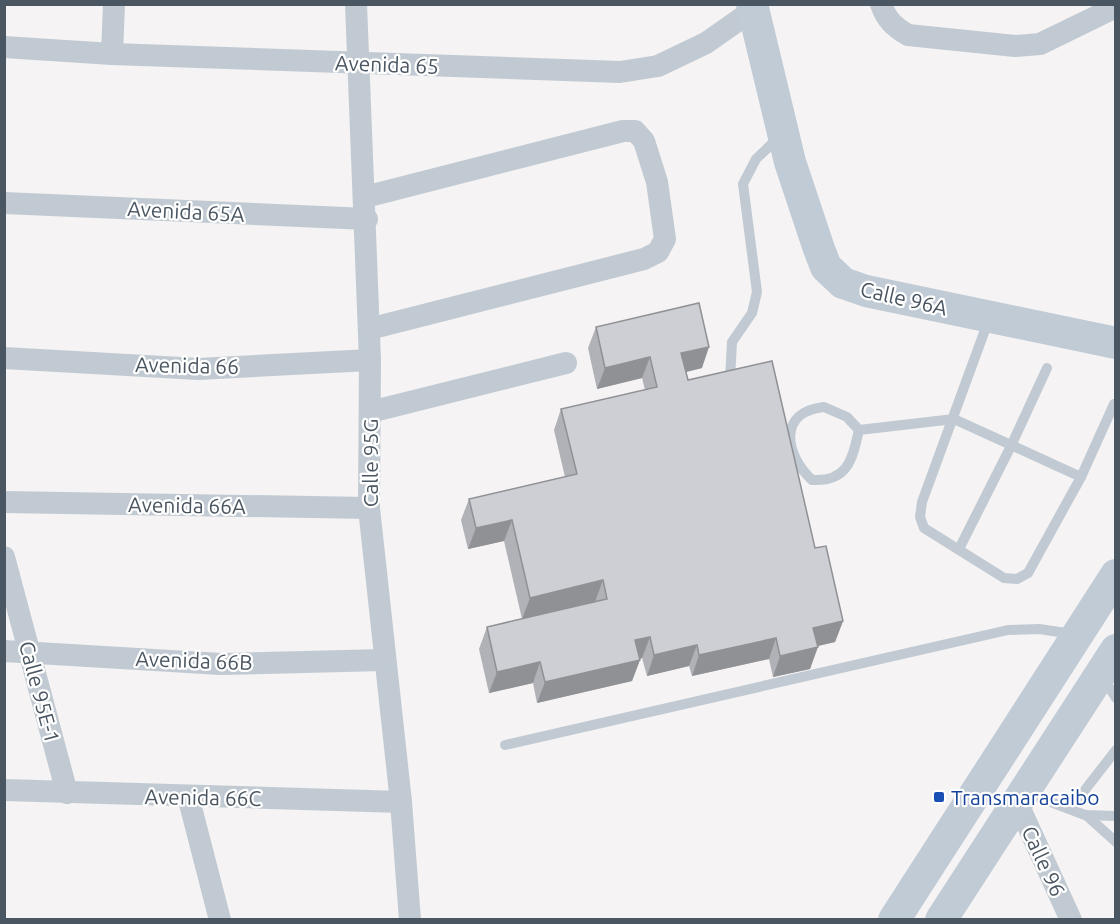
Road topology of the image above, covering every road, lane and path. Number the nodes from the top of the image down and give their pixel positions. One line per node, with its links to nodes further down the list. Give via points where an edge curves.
1 (114, 4): 7 (street)
2 (356, 4): 8 (street, Calle 95G)
3 (881, 4): 5 (street, via 895,28 908,36 1015,46 1040,44)
4 (753, 7): 8 (street, Avenida 65, via 706,43 658,66 620,72); 9 (main road, Calle 96A)
5 (1116, 7)
6 (4, 47): 7 (street, Avenida 65)
7 (112, 54): 8 (street, Avenida 65)
8 (361, 63): 11 (street, Calle 95G)
9 (783, 133): 12 (main road, Calle 96A, via 826,267 843,284); 19 (lane, via 756,159 743,184 757,292 752,313 732,342)
10 (4, 203): 11 (street, Avenida 65A)
11 (366, 208): 13 (street, Calle 95G); 13 (street, Avenida 65A, via 622,130 635,131 644,141 657,182 665,239 658,252 644,259)
12 (989, 317): 14 (main road, Calle 96A); 22 (lane)
13 (369, 329): 16 (street, Calle 95G)
14 (1116, 343)
15 (4, 357): 16 (street, Avenida 66, via 198,369)
16 (370, 360): 21 (street, Calle 95G)
17 (566, 363): 21 (street)
18 (1047, 368): 24 (lane)
19 (730, 380)
20 (1114, 404): 25 (lane)
21 (370, 412): 27 (street, Calle 95G)
22 (954, 419): 23 (lane); 24 (lane); 28 (lane, via 922,502 920,517 924,528)
23 (859, 430): 23 (lane, via 847,417 824,407 811,408 793,420 790,432 795,458 812,480 836,478 853,458)
24 (1011, 446): 25 (lane); 28 (lane)
25 (1081, 477): 28 (lane, via 1028,573 1017,579 1004,578)
26 (4, 502): 27 (street, Avenida 66A)
27 (369, 508): 34 (street, Calle 95G)
28 (959, 549)
29 (4, 557): 33 (street, Calle 95E-1)
30 (1116, 575): 31 (main road)
31 (1077, 634): 36 (lane, via 1008,630); 49 (main road)
32 (4, 651): 33 (street, Avenida 66B)
33 (30, 652): 34 (street, Avenida 66B, via 221,664); 39 (street, Calle 95E-1)
34 (384, 660): 42 (street, Calle 95G)
35 (1110, 674): 41 (main road)
36 (505, 745)
37 (1116, 750): 43 (lane)
38 (4, 790): 39 (street, Avenida 66C)
39 (67, 793): 40 (street, Avenida 66C)
40 (188, 796): 42 (street, Avenida 66C); 47 (street)
41 (1020, 797): 43 (lane); 50 (main road); 51 (street, Calle 96)
42 (401, 802): 48 (street, Calle 95G)
43 (1071, 808): 44 (lane)
44 (1085, 815): 45 (lane); 46 (lane)
45 (1116, 816)
46 (1116, 842)
47 (220, 920)
48 (410, 920)
49 (894, 920)
50 (941, 920)
51 (1071, 920)

